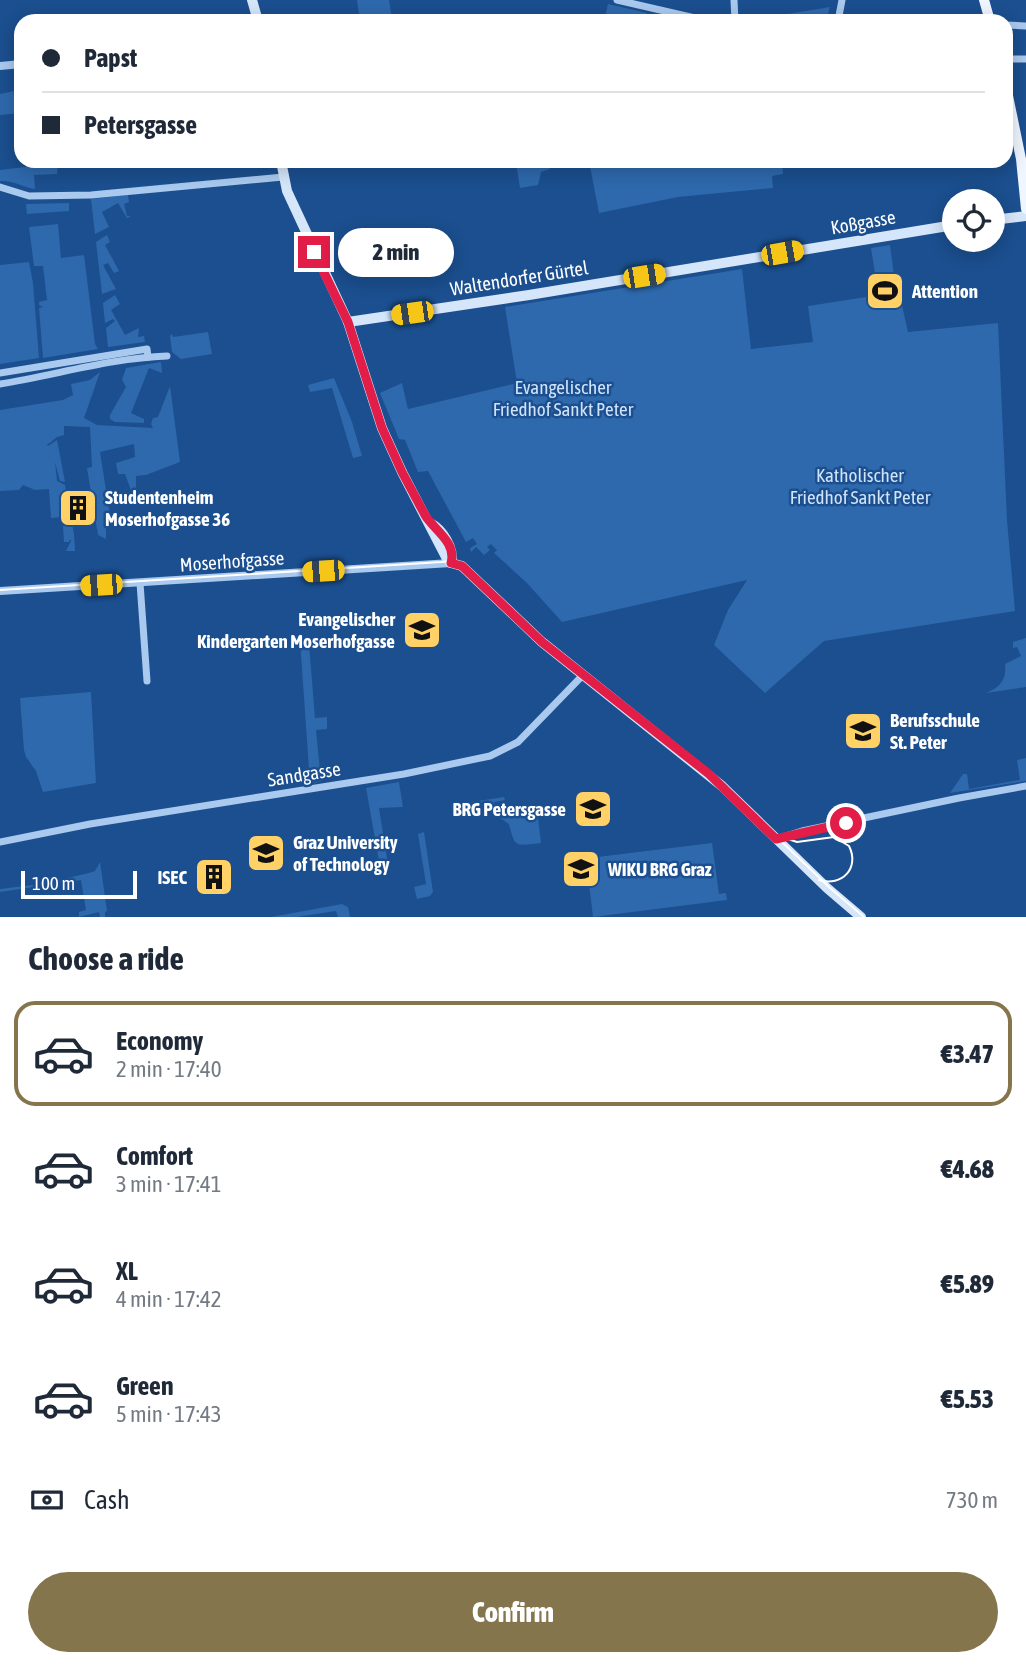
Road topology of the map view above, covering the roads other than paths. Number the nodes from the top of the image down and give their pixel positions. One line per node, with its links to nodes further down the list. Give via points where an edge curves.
1 (617, 0): 2 (street)
2 (678, 14)
3 (1013, 115): 4 (main road)
4 (1024, 159): 8 (main road)
5 (282, 168): 6 (main road)
6 (283, 177): 7 (street, via 91,195 29,196); 13 (main road)
7 (0, 187)
8 (1026, 209)
9 (1026, 216): 10 (main road)
10 (1005, 218)
11 (942, 227): 12 (main road, Koßgasse)
12 (695, 268): 13 (main road, Waltendorfer Gürtel)
13 (348, 322): 20 (main road, via 382,428)
14 (167, 356): 15 (street, via 148,353)
15 (118, 358): 16 (street); 18 (street)
16 (43, 366): 17 (street); 18 (street)
17 (0, 373)
18 (44, 377): 19 (street)
19 (0, 384)
20 (451, 563): 21 (street, Moserhofgasse); 23 (main road, via 462,566)
21 (140, 583): 22 (street, Moserhofgasse); 24 (street)
22 (0, 591)
23 (583, 675): 26 (main road, via 709,774); 27 (street, Sandgasse, via 518,743 490,756 404,775)
24 (147, 681)
25 (1026, 786): 26 (street)
26 (776, 839): 28 (main road)
27 (0, 842)
28 (861, 917)

